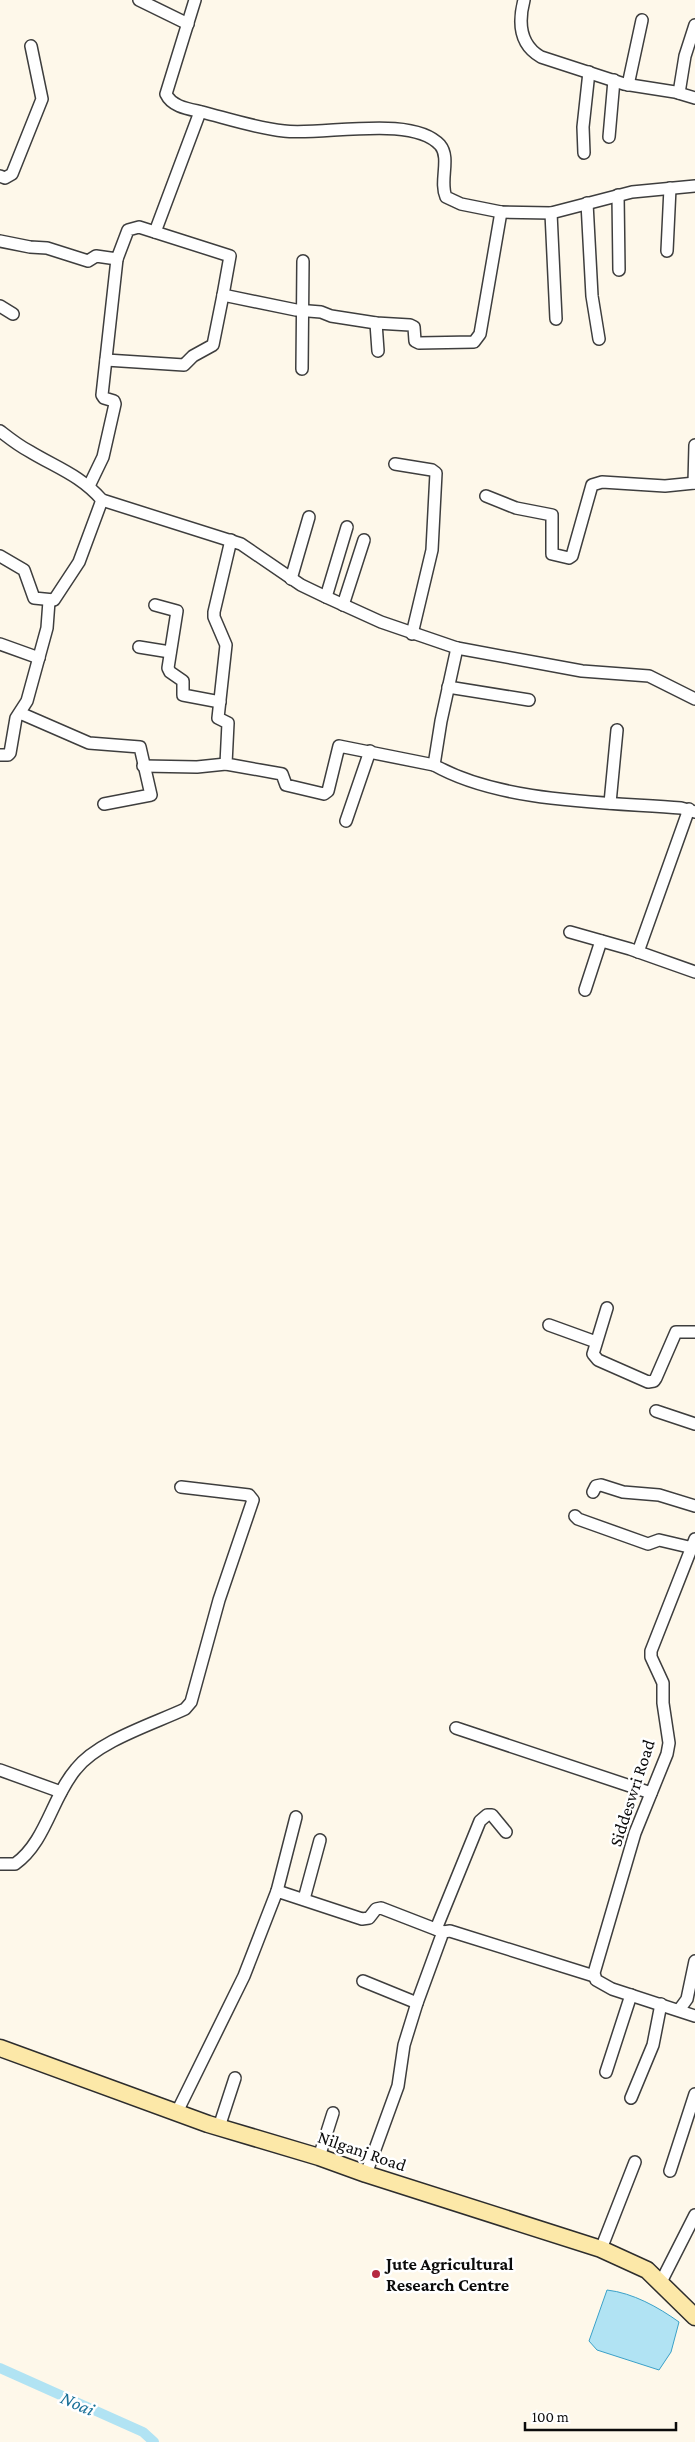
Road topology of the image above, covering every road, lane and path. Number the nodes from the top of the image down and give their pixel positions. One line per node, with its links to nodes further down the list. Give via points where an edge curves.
1 (139, 0): 5 (street)
2 (195, 0): 5 (street)
3 (524, 0): 8 (street, via 521,22 530,51)
4 (642, 20): 10 (street)
5 (188, 24): 13 (street, via 166,94 175,104)
6 (695, 25): 11 (street, via 685,56)
7 (31, 46): 16 (street, via 42,99 12,174 5,178)
8 (589, 72): 9 (street); 15 (street, via 582,127)
9 (614, 80): 10 (street); 14 (street)
10 (628, 85): 11 (street)
11 (680, 93): 12 (street)
12 (695, 98)
13 (200, 112): 21 (street, via 282,131 309,133 387,128 418,133 442,147 446,197 461,204); 23 (street)
14 (609, 137)
15 (584, 153)
16 (0, 176)
17 (695, 186): 18 (street)
18 (670, 188): 19 (street); 25 (street)
19 (618, 195): 20 (street); 28 (street)
20 (587, 203): 22 (street); 35 (street, via 592,296)
21 (501, 212): 22 (street); 34 (street, via 478,340 419,343 415,341 412,325)
22 (552, 213): 33 (street)
23 (155, 232): 26 (street, via 131,228); 29 (street, via 230,256)
24 (0, 241): 26 (street, via 48,248 88,261 96,256)
25 (667, 251)
26 (117, 259): 37 (street)
27 (303, 261): 31 (street)
28 (619, 270)
29 (222, 295): 31 (street); 37 (street, via 213,345 184,365)
30 (0, 306): 32 (street)
31 (302, 311): 34 (street); 38 (street)
32 (13, 314)
33 (556, 318)
34 (376, 323): 36 (street)
35 (599, 339)
36 (378, 351)
37 (106, 360): 43 (street, via 102,395 115,404 103,457)
38 (302, 369)
39 (0, 431): 43 (street)
40 (695, 444): 42 (street)
41 (395, 464): 56 (street, via 436,472 432,550)
42 (694, 483): 44 (street, via 665,486 602,482 592,485 569,558 554,556 551,552 552,515 506,506)
43 (89, 486): 45 (street)
44 (486, 496)
45 (102, 500): 48 (street); 53 (street, via 79,562 57,598)
46 (309, 517): 51 (street)
47 (347, 527): 52 (street)
48 (231, 540): 51 (street); 65 (street, via 214,612 226,645)
49 (364, 540): 55 (street)
50 (0, 556): 53 (street, via 24,570 34,598)
51 (292, 579): 52 (street)
52 (326, 597): 55 (street)
53 (49, 601): 61 (street, via 48,624)
54 (155, 605): 60 (street, via 177,611)
55 (343, 605): 56 (street)
56 (412, 634): 59 (street)
57 (0, 644): 61 (street)
58 (139, 646): 60 (street)
59 (457, 648): 62 (street); 63 (street, via 582,671 649,676)
60 (170, 652): 65 (street, via 168,670 183,681 183,694)
61 (39, 658): 66 (street, via 28,701)
62 (448, 687): 64 (street); 71 (street)
63 (695, 699)
64 (529, 700)
65 (220, 702): 70 (street, via 219,719 228,723)
66 (20, 713): 69 (street, via 16,718 10,753); 72 (street, via 93,744 137,746)
67 (618, 730): 73 (street)
68 (370, 751): 70 (street, via 339,746 328,791 324,794 286,785 282,774); 71 (street); 76 (street)
69 (0, 754)
70 (226, 764): 72 (street)
71 (434, 764): 73 (street, via 468,781 552,798)
72 (143, 766): 74 (street, via 151,795)
73 (610, 803): 75 (street)
74 (104, 804)
75 (692, 810): 79 (street)
76 (346, 821)
77 (570, 932): 78 (street)
78 (601, 941): 79 (street); 81 (street)
79 (638, 952): 80 (street)
80 (695, 972)
81 (585, 990)
82 (607, 1308): 85 (street)
83 (549, 1326): 85 (street)
84 (695, 1332): 85 (street, via 676,1332 656,1378 651,1382 594,1357 592,1352)
85 (596, 1342)
86 (656, 1411): 87 (street)
87 (695, 1424)
88 (181, 1487): 95 (street, via 249,1495 253,1500 219,1600 191,1702 185,1709 89,1755 74,1770)
89 (593, 1492): 90 (street, via 601,1484 623,1492 659,1495)
90 (695, 1506)
91 (575, 1516): 92 (street, via 648,1544 659,1540)
92 (694, 1543): 96 (street, Siddeswri Road, via 651,1651 663,1683 669,1743)
93 (456, 1728): 96 (street)
94 (0, 1770): 95 (street)
95 (61, 1792): 100 (street, via 26,1857 15,1864)
96 (651, 1793): 105 (street, Siddeswri Road, via 635,1833)
97 (296, 1817): 101 (street)
98 (506, 1832): 103 (street, via 492,1815 480,1821)
99 (320, 1840): 102 (street)
100 (0, 1864)
101 (277, 1891): 102 (street); 117 (street, via 240,1983)
102 (304, 1899): 103 (street, via 366,1919 381,1908)
103 (439, 1931): 105 (street, via 450,1931); 108 (street)
104 (695, 1961): 110 (street, via 687,1999)
105 (594, 1976): 107 (street, via 600,1983)
106 (363, 1981): 108 (street)
107 (631, 1994): 109 (street); 113 (street)
108 (417, 2002): 123 (street, via 404,2045 399,2082)
109 (661, 2004): 110 (street); 116 (street, via 652,2045)
110 (679, 2010): 111 (street)
111 (695, 2016)
112 (0, 2048): 117 (street, Nilganj Road)
113 (606, 2072)
114 (236, 2078): 119 (street)
115 (695, 2094): 122 (street)
116 (631, 2098)
117 (178, 2112): 119 (street, Nilganj Road)
118 (333, 2113): 120 (street)
119 (218, 2127): 120 (street, Nilganj Road)
120 (318, 2157): 123 (street, Nilganj Road)
121 (635, 2162): 125 (street)
122 (670, 2171)
123 (366, 2174): 125 (street, Nilganj Road)
124 (695, 2215): 126 (street)
125 (601, 2249): 126 (street, Nilganj Road, via 647,2270)
126 (662, 2282): 127 (street, Nilganj Road)
127 (695, 2317)

